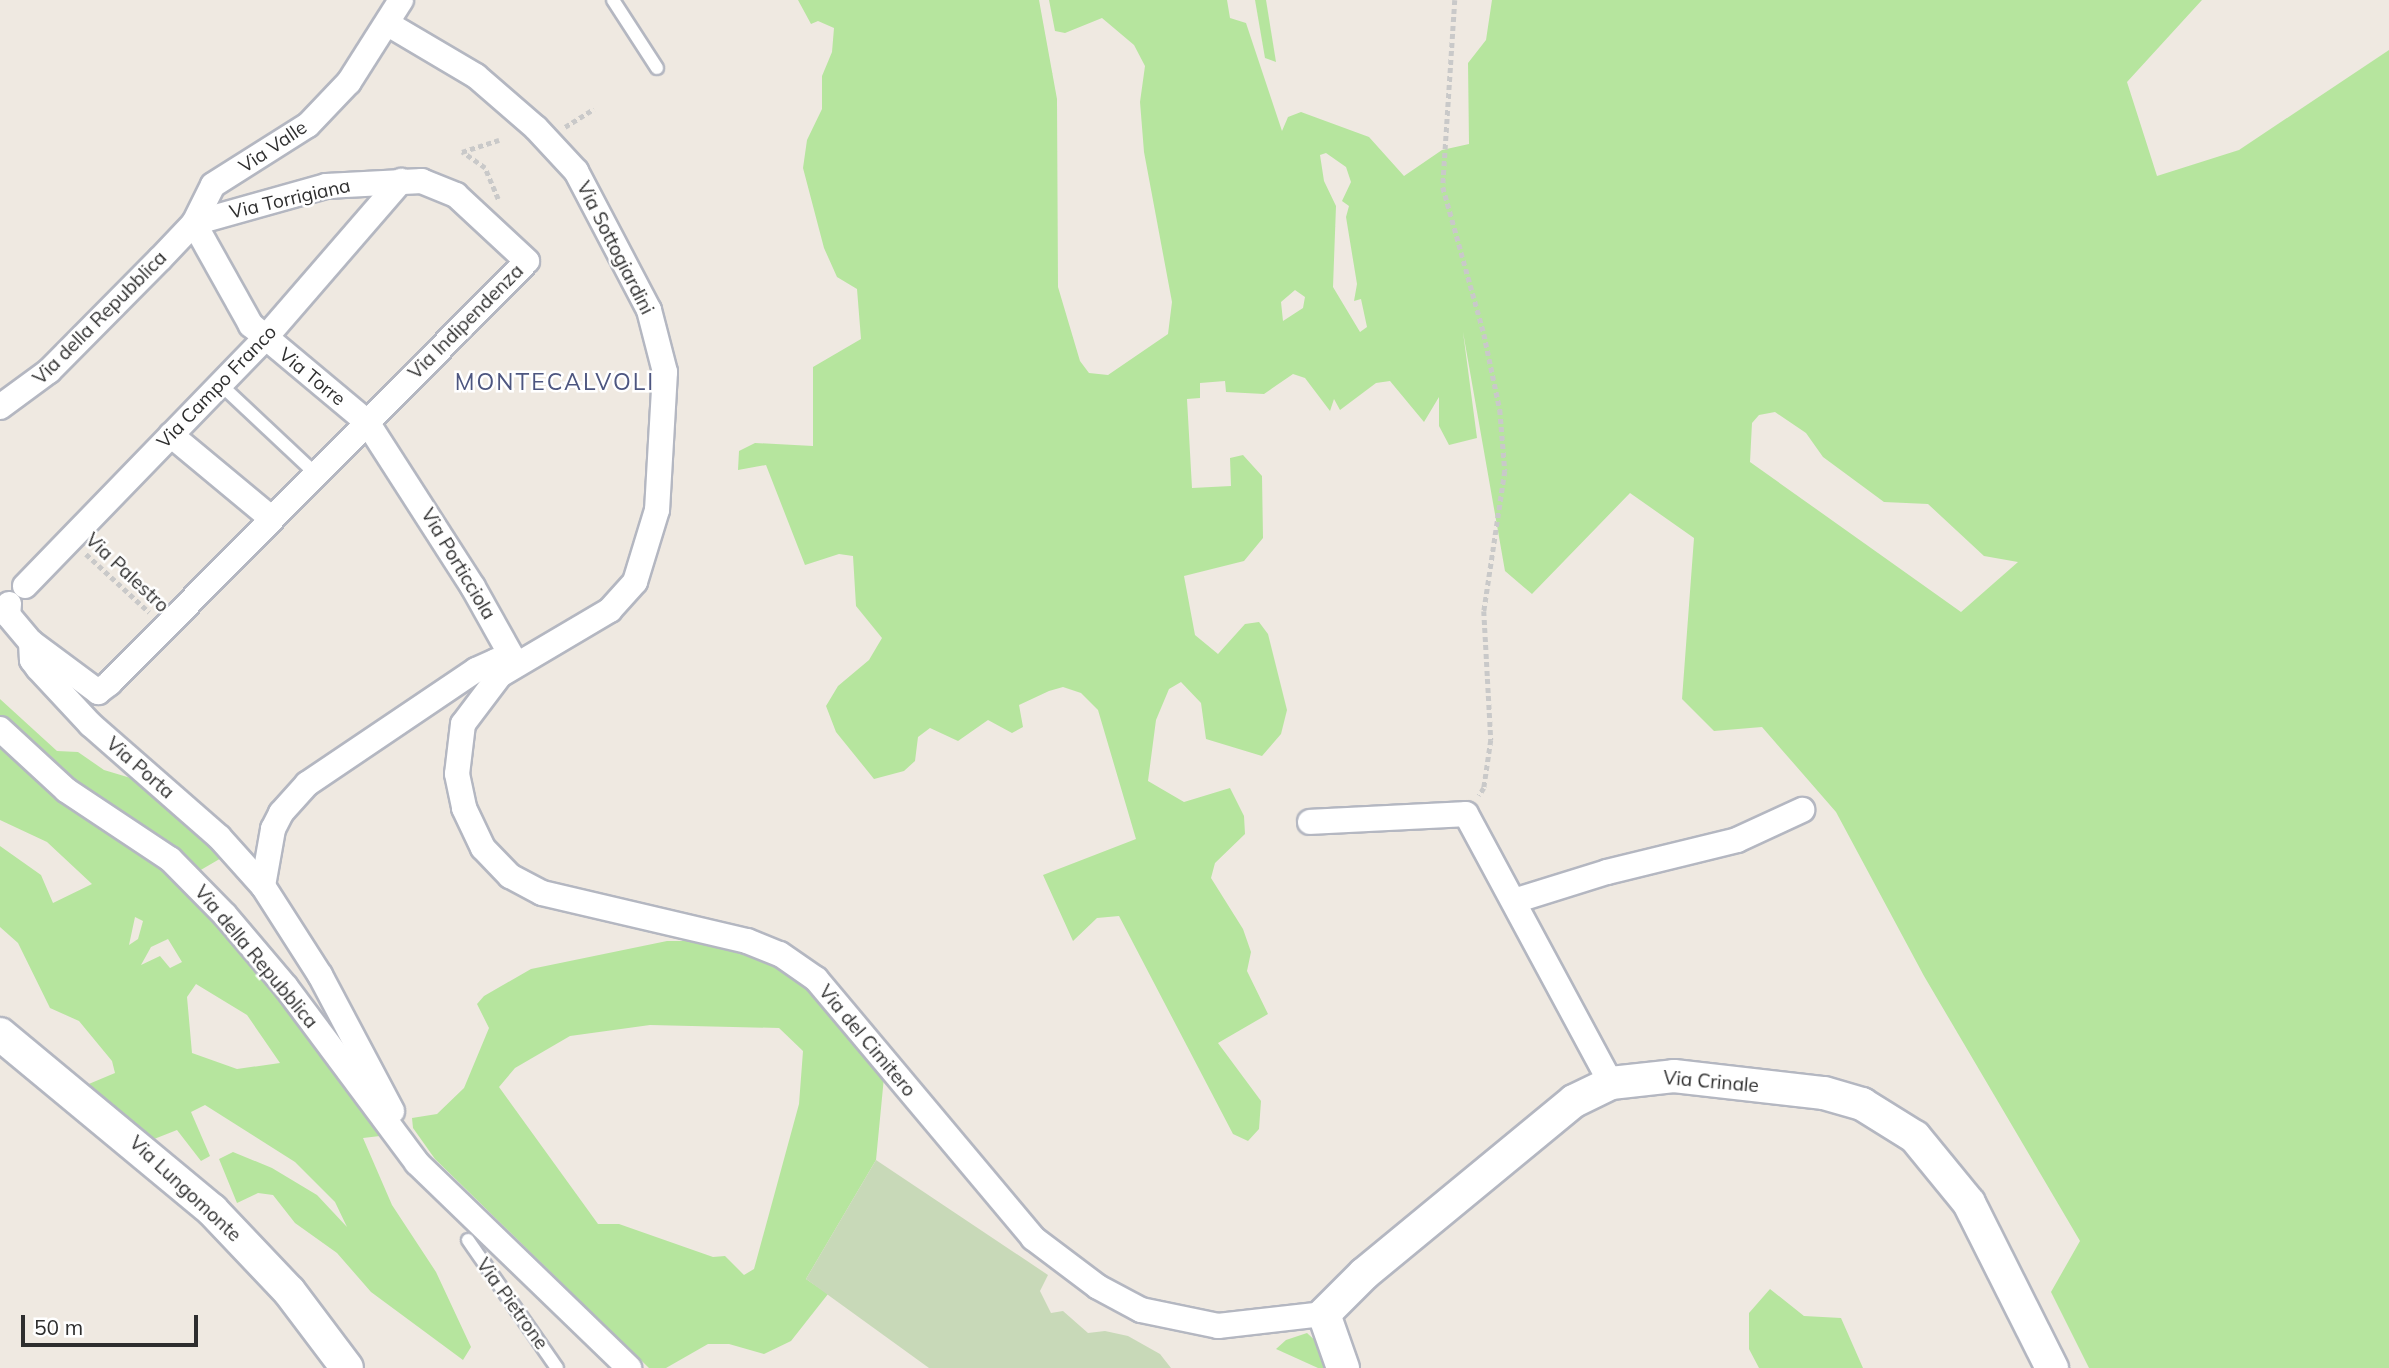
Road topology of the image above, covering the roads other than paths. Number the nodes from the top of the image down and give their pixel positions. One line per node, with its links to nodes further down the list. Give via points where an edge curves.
1 (401, 0): 3 (street, Via Valle)
2 (613, 0): 4 (lane)
3 (388, 24): 6 (street, Via Valle, via 349,82 308,125 213,186); 18 (street, Via Sottogiardini, via 476,76 546,138 590,190 638,285 663,356 657,510 635,582 610,610)
4 (657, 68)
5 (401, 181): 6 (street, Via Torrigiana, via 326,186); 7 (street, Via Torrigiana, via 438,185 456,195); 8 (street, Via Campo Franco)
6 (194, 223): 8 (street, Via Torre, via 229,291); 10 (street, Via della Repubblica, via 49,371)
7 (527, 261): 11 (street, Via Indipendenza)
8 (265, 338): 9 (street, Via Campo Franco); 11 (street, Via Torre)
9 (220, 384): 12 (street, Via Campo Franco); 14 (lane)
10 (0, 407)
11 (367, 422): 13 (street, Via Torre); 14 (street, Via Indipendenza)
12 (171, 435): 15 (street); 16 (street, Via Campo Franco)
13 (399, 466): 18 (street, Via Porticciola)
14 (316, 474): 15 (street, Via Indipendenza)
15 (272, 519): 19 (street, Via Indipendenza)
16 (17, 595): 17 (street, Via Porta, via 8,615)
17 (30, 642): 19 (street, Via Porta); 23 (street, Via Porta, via 32,660 91,725 219,837)
18 (516, 664): 23 (street, via 496,661 476,670 307,784 273,829); 29 (street, Via del Cimitero, via 477,701 463,724 456,754 460,792 476,835 510,876 562,901 747,941 780,954 816,979 1034,1238 1109,1293 1141,1310 1218,1326)
19 (98, 692)
20 (0, 729): 27 (street, Via della Repubblica, via 66,790 170,859 225,915 286,987)
21 (1802, 810): 24 (street, via 1737,840)
22 (1310, 822): 24 (street, via 1466,814)
23 (263, 886): 27 (street, Via della Repubblica, via 289,922 373,1069)
24 (1514, 901): 26 (street)
25 (0, 1034): 30 (street, Via Lungomonte, via 212,1210 289,1291)
26 (1611, 1083): 29 (street, Via Crinale, via 1552,1118 1364,1273); 34 (street, Via Crinale, via 1674,1076 1824,1093 1862,1104 1890,1119 1923,1146 1969,1203)
27 (417, 1163): 32 (street, Via della Repubblica)
28 (468, 1240): 31 (lane, Via Pietrone)
29 (1324, 1314): 33 (street)
30 (346, 1368)
31 (557, 1368)
32 (629, 1368)
33 (1343, 1368)
34 (2052, 1368)

